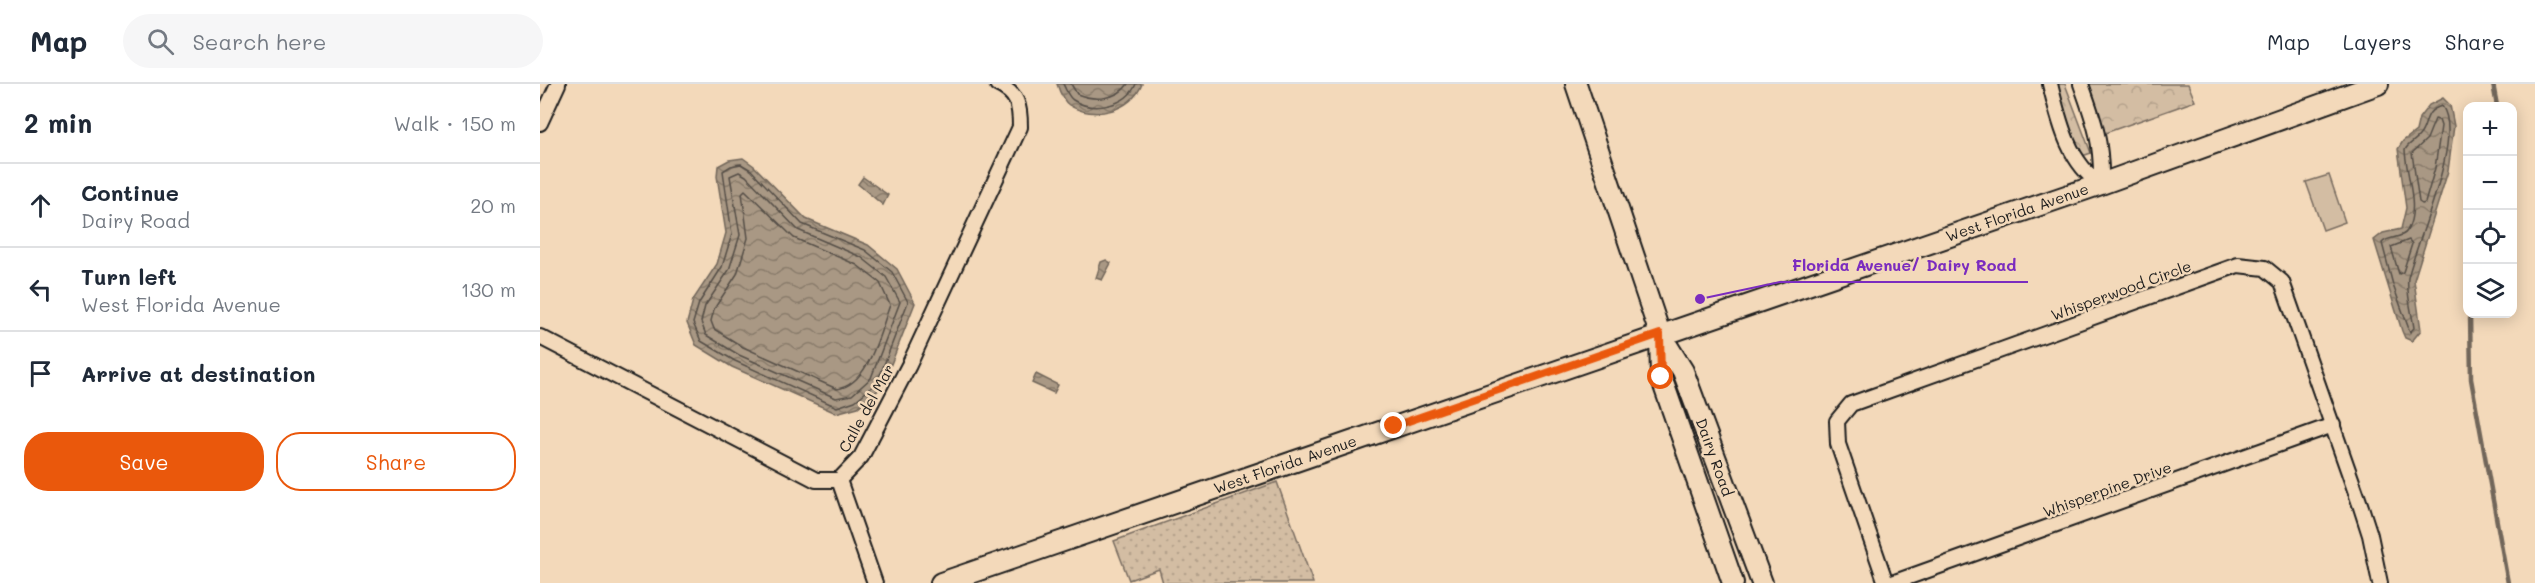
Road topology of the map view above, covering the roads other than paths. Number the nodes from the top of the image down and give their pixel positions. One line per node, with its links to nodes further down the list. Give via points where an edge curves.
1 (558, 84): 7 (street)
2 (997, 84): 12 (street, Calle del Mar, via 1010,90 1020,108 1020,127 909,365 861,457)
3 (1576, 84): 9 (street, Dairy Road)
4 (2050, 84): 8 (street, via 2072,154 2088,176)
5 (2081, 84): 8 (street, via 2102,153)
6 (2378, 84): 8 (street, West Florida Avenue)
7 (540, 123)
8 (2101, 184): 9 (street, West Florida Avenue)
9 (1660, 334): 14 (street, West Florida Avenue); 15 (street, Dairy Road, via 1661,377); 16 (street, Dairy Road, via 1683,371)
10 (540, 337): 12 (street, via 816,480)
11 (2333, 425): 17 (street, Whisperwood Circle, via 2282,282 2265,268 2227,269 1851,404 1837,421 1838,444); 18 (street, Whisperpine Drive); 19 (street, Whisperwood Circle, via 2370,534)
12 (838, 480): 13 (street)
13 (875, 583)
14 (941, 583)
15 (1733, 583)
16 (1762, 583)
17 (1886, 583)
18 (1892, 583)
19 (2380, 583)

